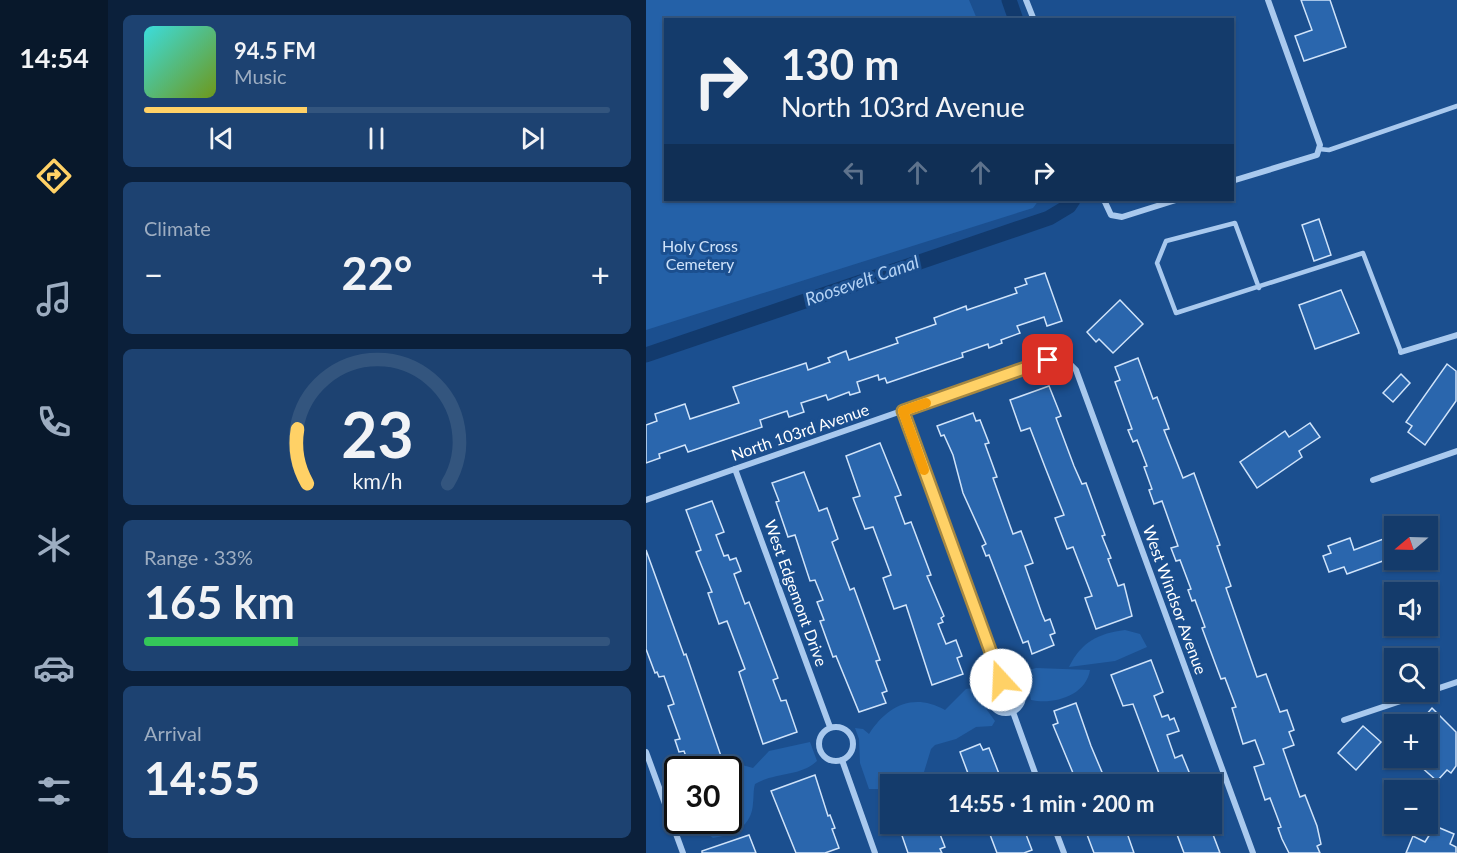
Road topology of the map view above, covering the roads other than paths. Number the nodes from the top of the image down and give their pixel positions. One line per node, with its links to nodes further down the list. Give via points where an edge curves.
1 (1026, 0): 3 (street)
2 (1268, 0): 5 (street, via 1320,145)
3 (1033, 18)
4 (1456, 106): 5 (lane)
5 (1318, 152): 6 (street)
6 (1234, 180)
7 (1105, 201): 8 (street, via 1111,215 1122,217)
8 (1173, 201)
9 (1259, 288): 9 (lane, via 1177,313 1158,263 1166,242 1236,223); 11 (lane, via 1363,254)
10 (1456, 334): 11 (street)
11 (1402, 352)
12 (1065, 359): 13 (street, North 103rd Avenue, via 1048,360); 30 (street, West Windsor Avenue, via 1076,370)
13 (903, 411): 15 (street, North 103rd Avenue); 18 (street)
14 (1456, 451): 16 (street)
15 (735, 469): 17 (street, North 103rd Avenue); 22 (street, West Edgemont Drive)
16 (1373, 480)
17 (646, 500)
18 (1001, 680): 20 (street, via 1012,680 1021,687 1021,704); 20 (street, via 990,691 990,702 997,710)
19 (1456, 682): 21 (street)
20 (1013, 712): 25 (street)
21 (1344, 720)
22 (830, 727): 24 (street, via 845,729 852,738 852,749); 24 (street, via 821,735 819,747 825,757)
23 (646, 752): 27 (street)
24 (842, 760): 28 (street)
25 (1035, 774)
26 (1057, 834): 29 (street)
27 (683, 853)
28 (875, 853)
29 (1064, 853)
30 (1254, 853)

